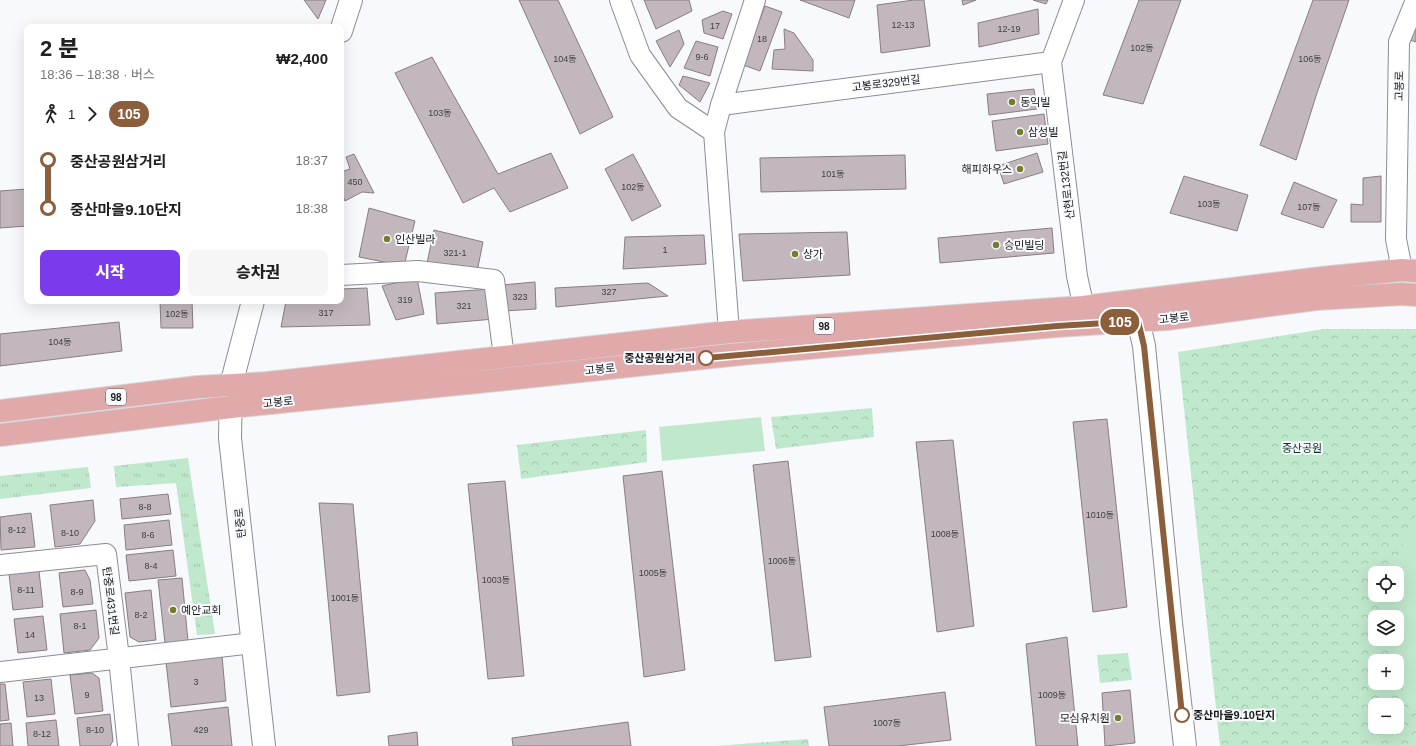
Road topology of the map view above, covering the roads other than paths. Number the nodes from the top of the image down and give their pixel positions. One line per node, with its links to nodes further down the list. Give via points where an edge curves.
1 (351, 0): 6 (main road)
2 (620, 0): 9 (street, via 640,55 678,108)
3 (755, 0): 8 (street)
4 (1074, 0): 7 (street, 산현로132번길)
5 (1416, 0): 10 (street, 고봉로, via 1399,42 1396,239)
6 (343, 24)
7 (1051, 62): 8 (street, 고봉로329번길); 15 (street, 산현로132번길, via 1077,276)
8 (721, 105): 9 (street)
9 (714, 132): 16 (street)
10 (1409, 270): 14 (main road, 고봉로 / 98, via 1321,278)
11 (344, 275): 17 (street, via 418,271 494,280)
12 (1416, 295): 14 (main road, 고봉로 / 98, via 1316,299 1167,319)
13 (252, 304): 18 (main road, 탄중로)
14 (1136, 311): 15 (main road, 고봉로 / 98); 27 (main road, via 1144,346)
15 (1086, 316): 16 (main road, 고봉로 / 98); 18 (main road, 고봉로 / 98, via 1057,326 731,355 484,382)
16 (728, 332): 17 (main road, 고봉로 / 98)
17 (504, 357): 18 (main road, 고봉로 / 98)
18 (231, 396): 19 (main road, 고봉로 / 98, via 198,387); 20 (main road, 고봉로 / 98); 22 (main road, 탄중로, via 230,438)
19 (0, 411)
20 (0, 435)
21 (0, 565): 23 (street, 탄중로431번길, via 106,554)
22 (253, 643): 23 (street); 26 (main road, 탄중로)
23 (119, 658): 24 (street); 25 (street)
24 (0, 672)
25 (128, 746)
26 (264, 746)
27 (1185, 746)

